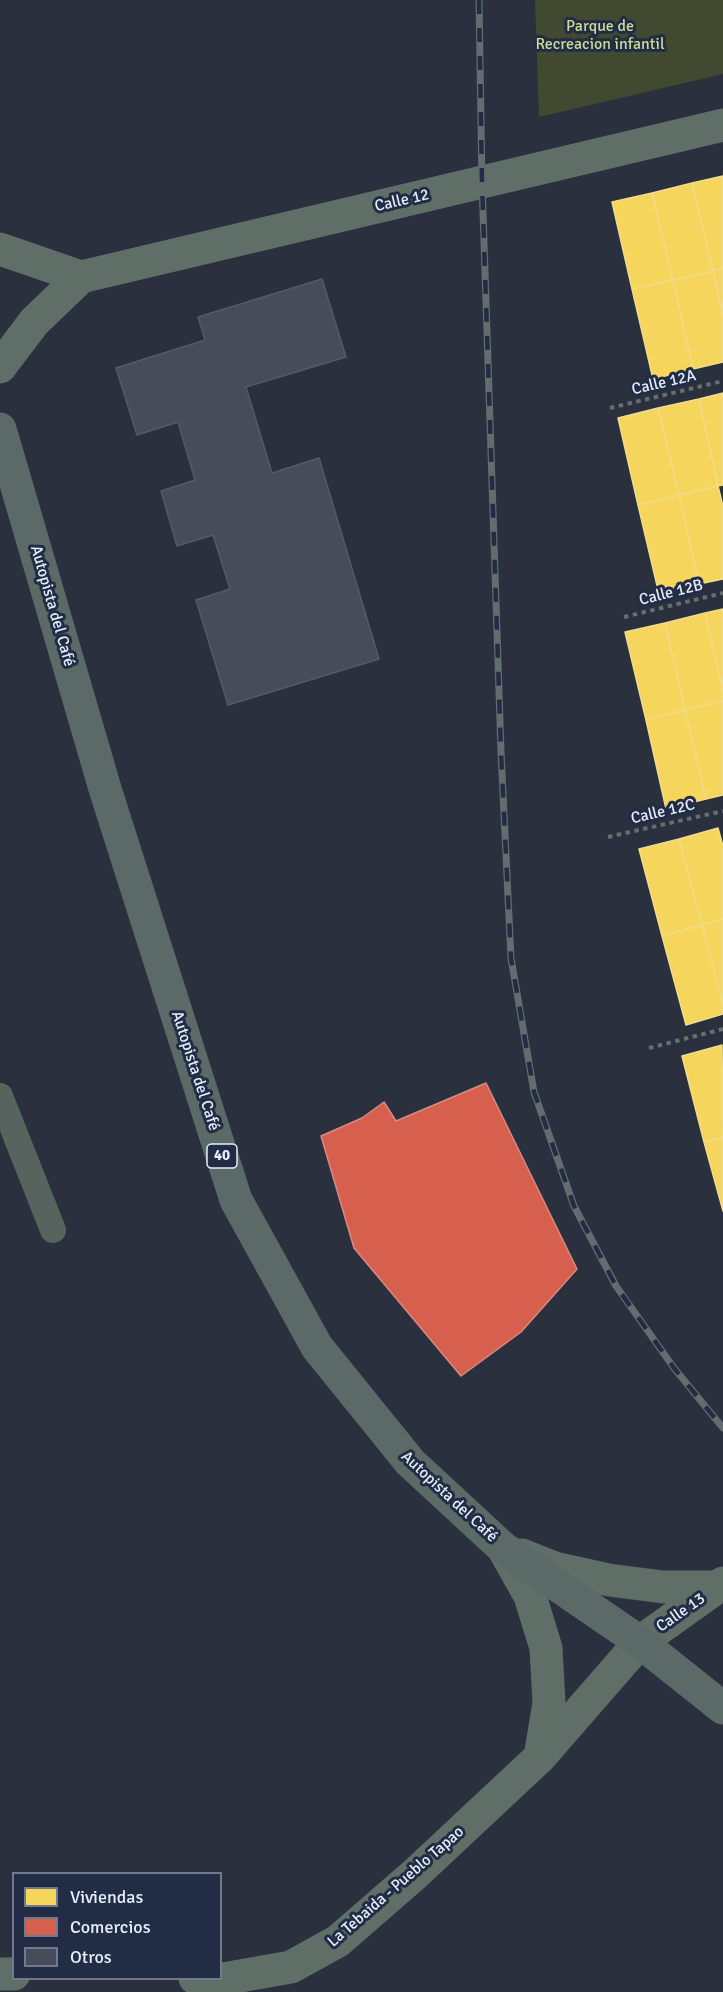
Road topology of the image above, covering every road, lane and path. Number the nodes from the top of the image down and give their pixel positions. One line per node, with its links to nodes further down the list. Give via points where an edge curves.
1 (723, 125): 3 (main road, Calle 12)
2 (0, 249): 3 (main road)
3 (81, 278): 4 (main road, Calle 12, via 34,322)
4 (0, 367)
5 (723, 381): 6 (path, Calle 12A)
6 (610, 408)
7 (0, 429): 16 (highway, Autopista del Café / 40, via 106,792 236,1200 317,1347 410,1462)
8 (723, 593): 9 (path, Calle 12B)
9 (624, 617)
10 (723, 811): 11 (path, Calle 12C)
11 (608, 837)
12 (723, 1029): 13 (path)
13 (649, 1048)
14 (0, 1096): 15 (lane)
15 (53, 1230)
16 (503, 1548): 17 (main road, via 555,1568 609,1581 663,1587); 18 (highway, Autopista del Café / 40); 20 (main road, via 530,1596 546,1648 549,1703)
17 (720, 1585): 18 (main road, Calle 13)
18 (640, 1642): 19 (highway, Autopista del Café / 40); 20 (main road, Calle 13)
19 (723, 1708)
20 (540, 1757): 21 (main road, La Tebaida - Pueblo Tapao, via 338,1941 291,1967)
21 (222, 1979)

